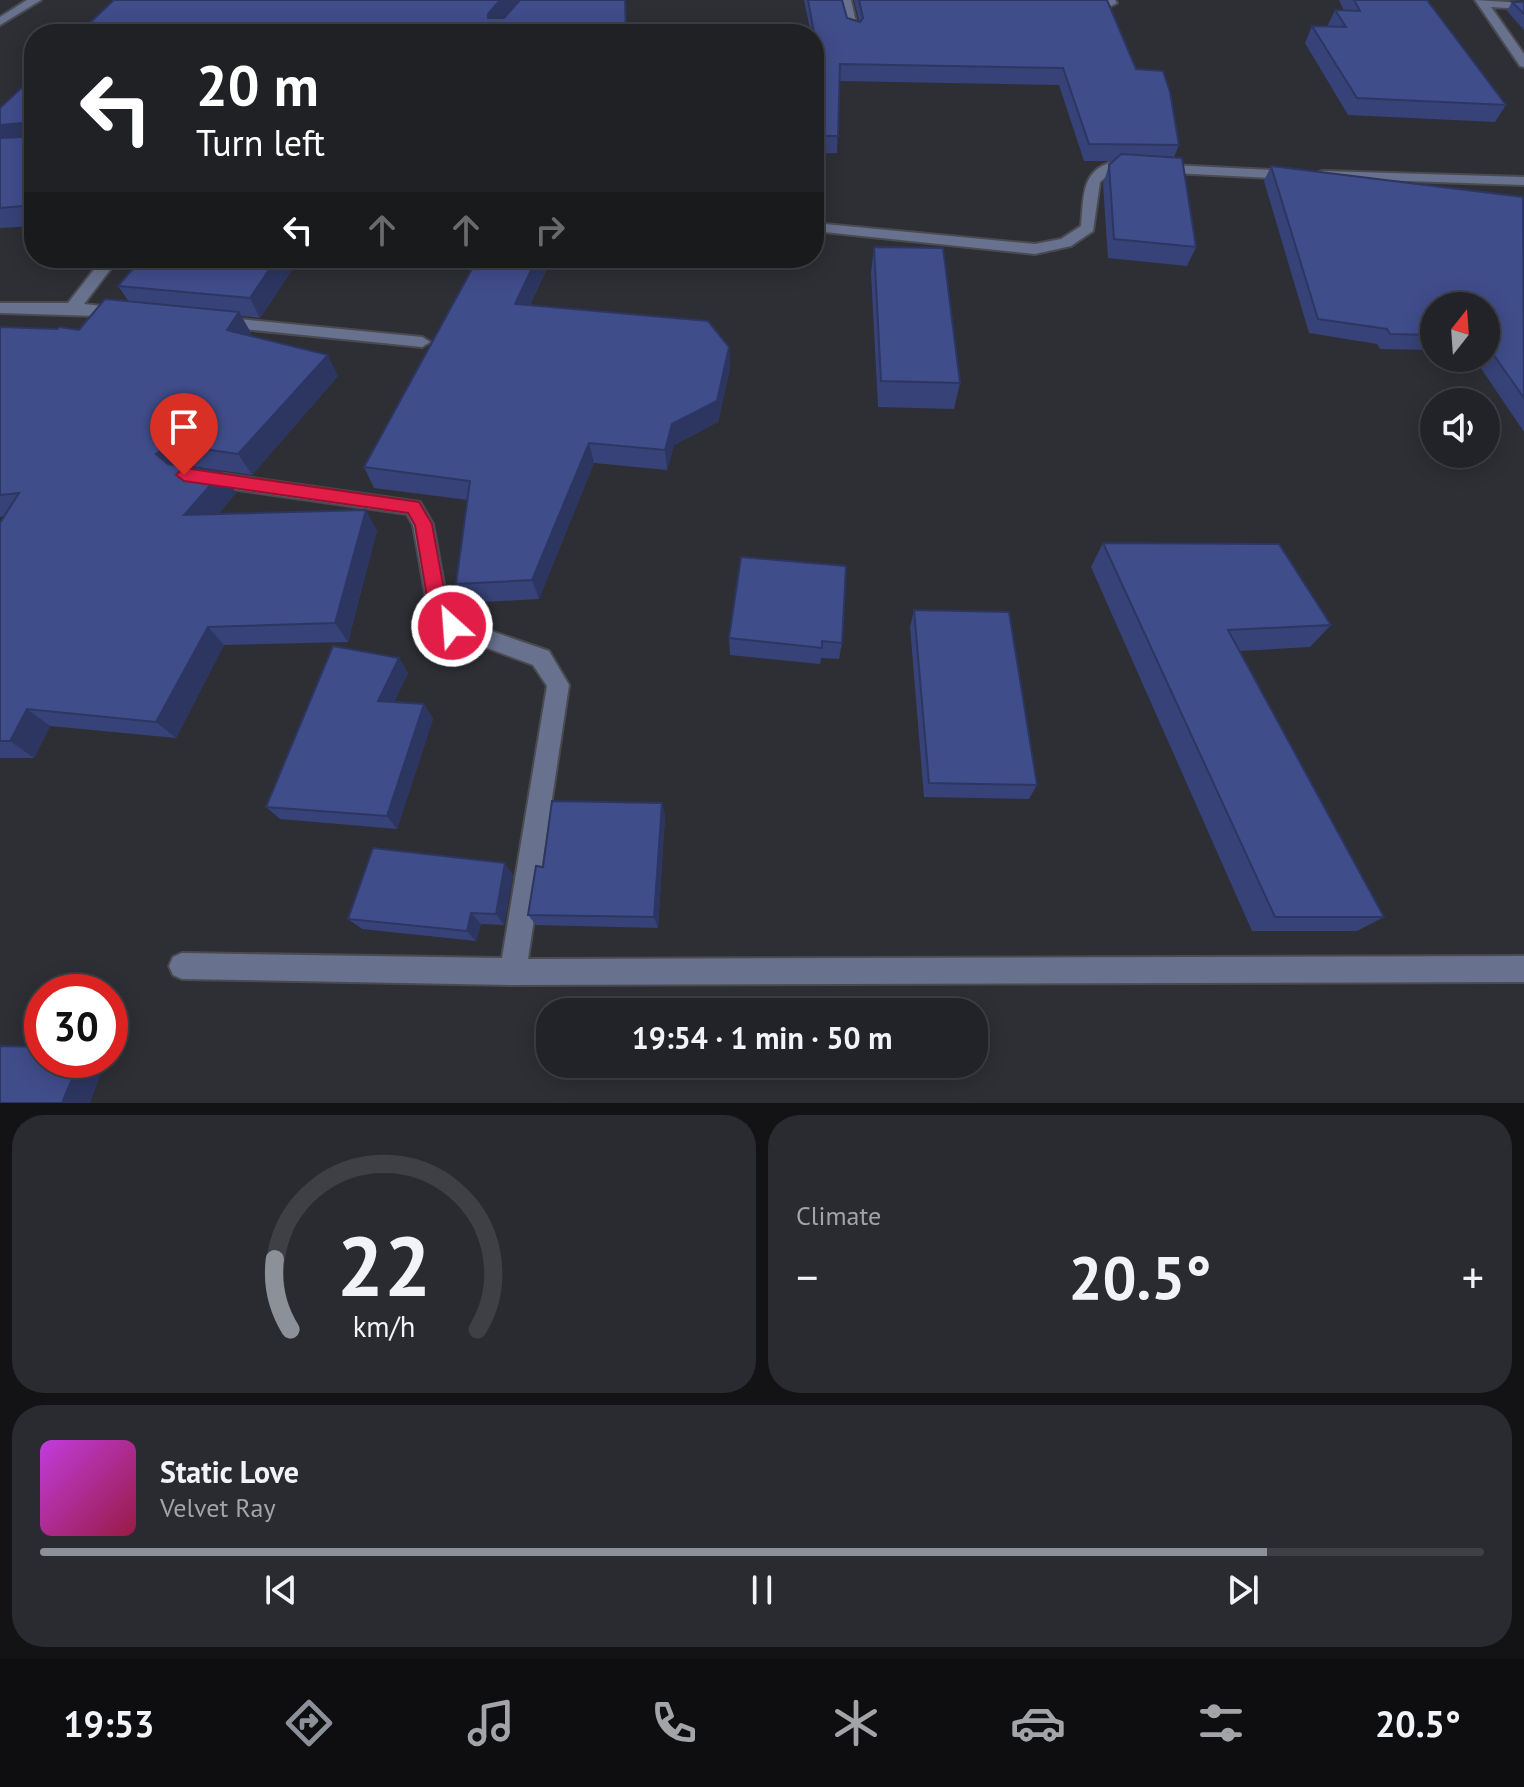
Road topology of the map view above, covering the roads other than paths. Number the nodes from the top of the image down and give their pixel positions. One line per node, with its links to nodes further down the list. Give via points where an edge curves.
1 (35, 0): 5 (street)
2 (845, 0): 6 (street)
3 (1483, 2): 4 (street); 7 (street)
4 (1524, 6)
5 (0, 22)
6 (855, 33)
7 (1524, 63)
8 (1524, 181): 9 (street, via 1112,166 1092,177 1088,228 1066,243 1035,249 992,247)
9 (824, 228)
10 (103, 268): 12 (street)
11 (0, 308): 12 (street)
12 (72, 308): 13 (street)
13 (136, 314)
14 (199, 320): 15 (street)
15 (422, 342)
16 (184, 475): 19 (street, via 413,507 423,524 438,609 452,626 541,658 558,685)
17 (182, 966): 19 (street)
18 (1524, 969): 19 (street)
19 (513, 972)

